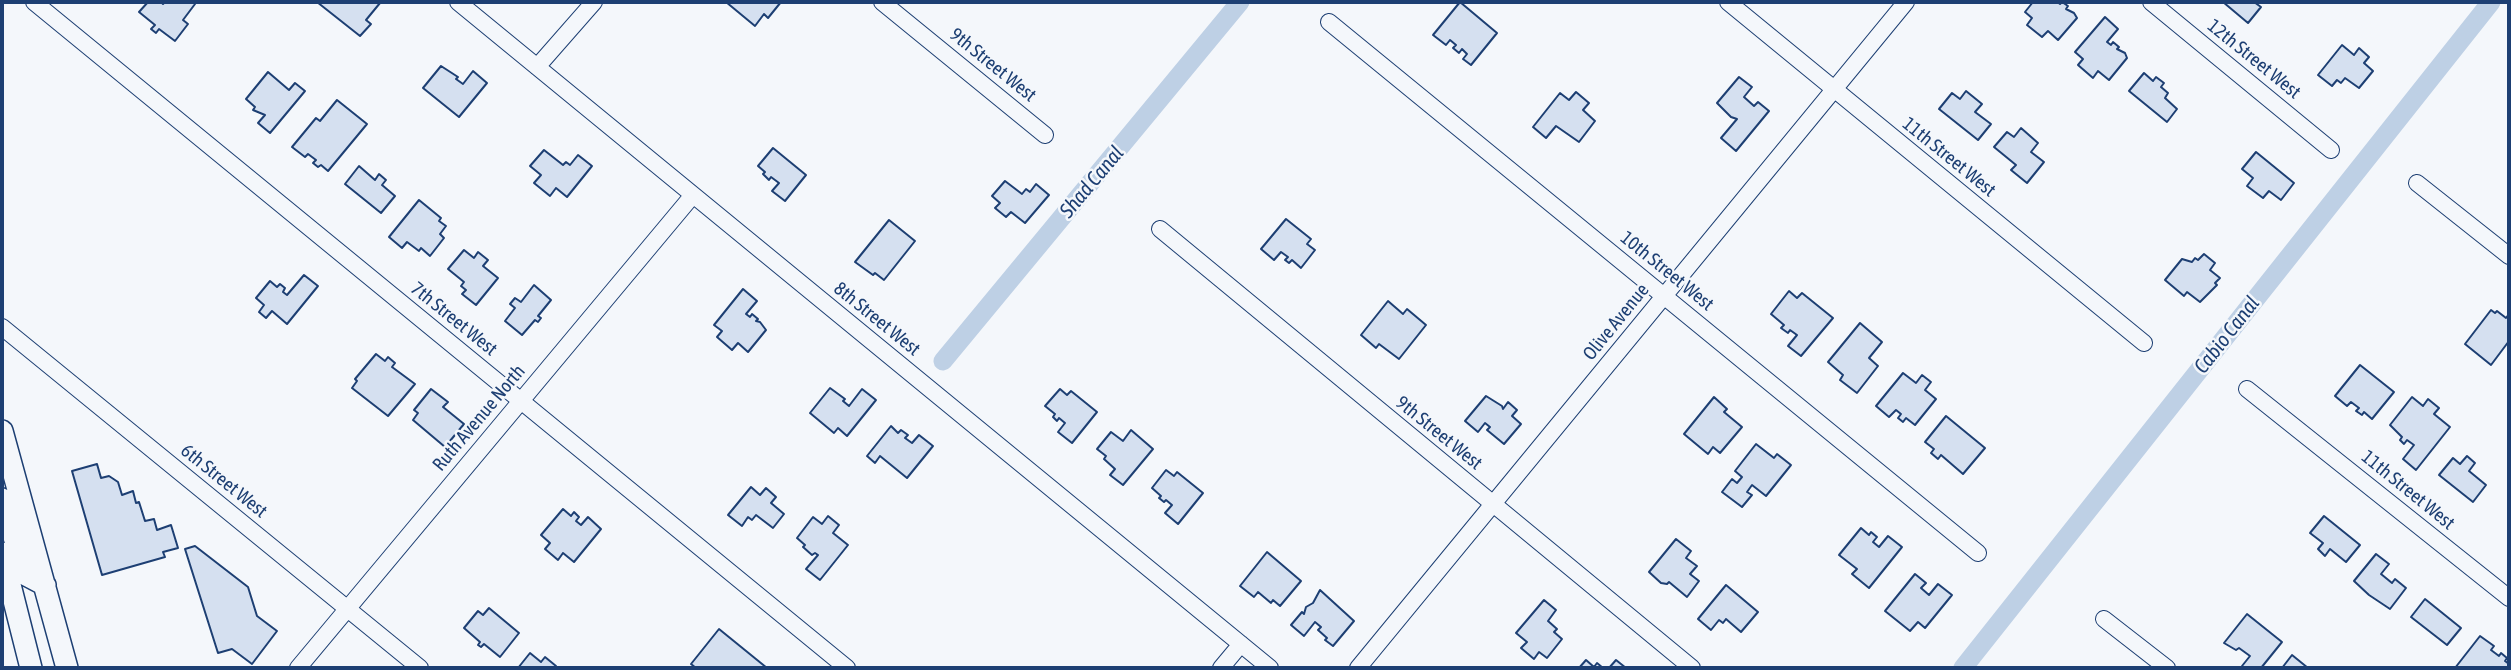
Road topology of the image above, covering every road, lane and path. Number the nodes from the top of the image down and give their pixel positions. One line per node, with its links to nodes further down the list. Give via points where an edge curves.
1 (34, 2): 21 (street, 7th Street West)
2 (458, 2): 9 (street, 8th Street West)
3 (594, 2): 9 (street)
4 (882, 2): 11 (street, 9th Street West)
5 (1728, 2): 10 (street, 11th Street West)
6 (1906, 2): 10 (street, Olive Avenue)
7 (2151, 2): 12 (street, 12th Street West)
8 (1329, 22): 17 (street, 10th Street West)
9 (537, 67): 14 (street, 8th Street West)
10 (1833, 90): 17 (street, Olive Avenue); 19 (street, 11th Street West)
11 (1045, 135)
12 (2331, 149)
13 (2417, 183): 16 (street)
14 (693, 195): 21 (street, Ruth Avenue North); 32 (street, 8th Street West)
15 (1160, 229): 24 (street, 9th Street West)
16 (2509, 256)
17 (1665, 296): 24 (street, Olive Avenue); 26 (street, 10th Street West)
18 (2, 327): 29 (street, 6th Street West)
19 (2144, 344)
20 (2247, 389): 28 (street, 11th Street West)
21 (521, 401): 29 (street, Ruth Avenue North); 37 (street, 7th Street West)
22 (2, 431): 27 (street)
23 (2, 499): 27 (street, via 26,575)
24 (1494, 505): 40 (street, Olive Avenue); 41 (street, 9th Street West)
25 (2, 553): 31 (street)
26 (1978, 553)
27 (45, 585): 31 (street); 34 (street)
28 (2509, 598)
29 (347, 609): 35 (street, Ruth Avenue North); 36 (street, 6th Street West)
30 (2104, 619): 42 (street)
31 (19, 621): 33 (street)
32 (1241, 644): 38 (street); 39 (street, 8th Street West)
33 (31, 668)
34 (67, 668)
35 (298, 668)
36 (420, 668)
37 (847, 668)
38 (1221, 668)
39 (1270, 668)
40 (1359, 668)
41 (1692, 668)
42 (2167, 668)

